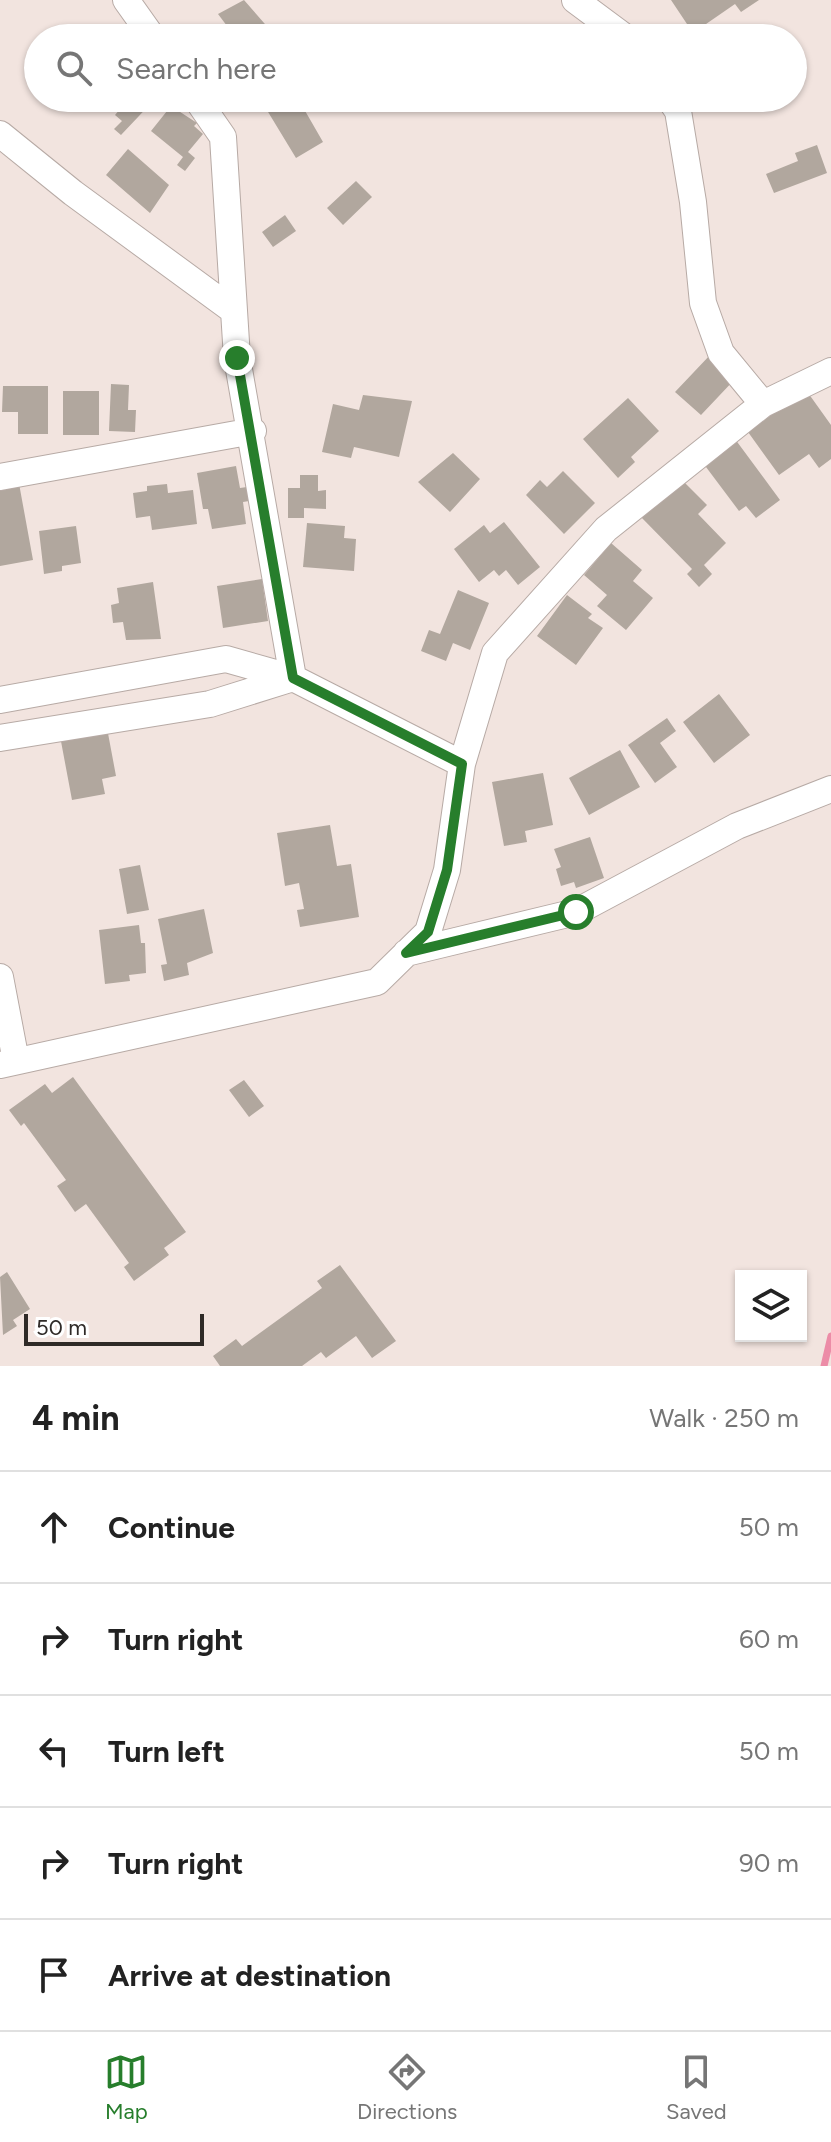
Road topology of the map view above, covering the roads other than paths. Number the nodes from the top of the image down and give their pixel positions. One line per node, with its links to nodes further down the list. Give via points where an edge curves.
1 (126, 0): 3 (street)
2 (575, 0): 4 (street)
3 (143, 24)
4 (607, 24)
5 (206, 112): 8 (street, via 223,137)
6 (678, 112): 10 (street, via 703,303 721,353)
7 (3, 145): 8 (street)
8 (234, 311): 11 (street, via 237,358)
9 (831, 371): 10 (street)
10 (763, 404): 16 (street, via 606,529 495,653)
11 (253, 431): 12 (street); 13 (street)
12 (0, 477)
13 (293, 678): 14 (street, via 226,659); 15 (street, via 210,704); 16 (street)
14 (0, 700)
15 (0, 738)
16 (462, 764): 18 (street, via 447,870 428,932)
17 (831, 789): 18 (street, via 737,826 576,912)
18 (406, 953): 20 (street, via 377,982)
19 (0, 977): 20 (street)
20 (8, 1063)

